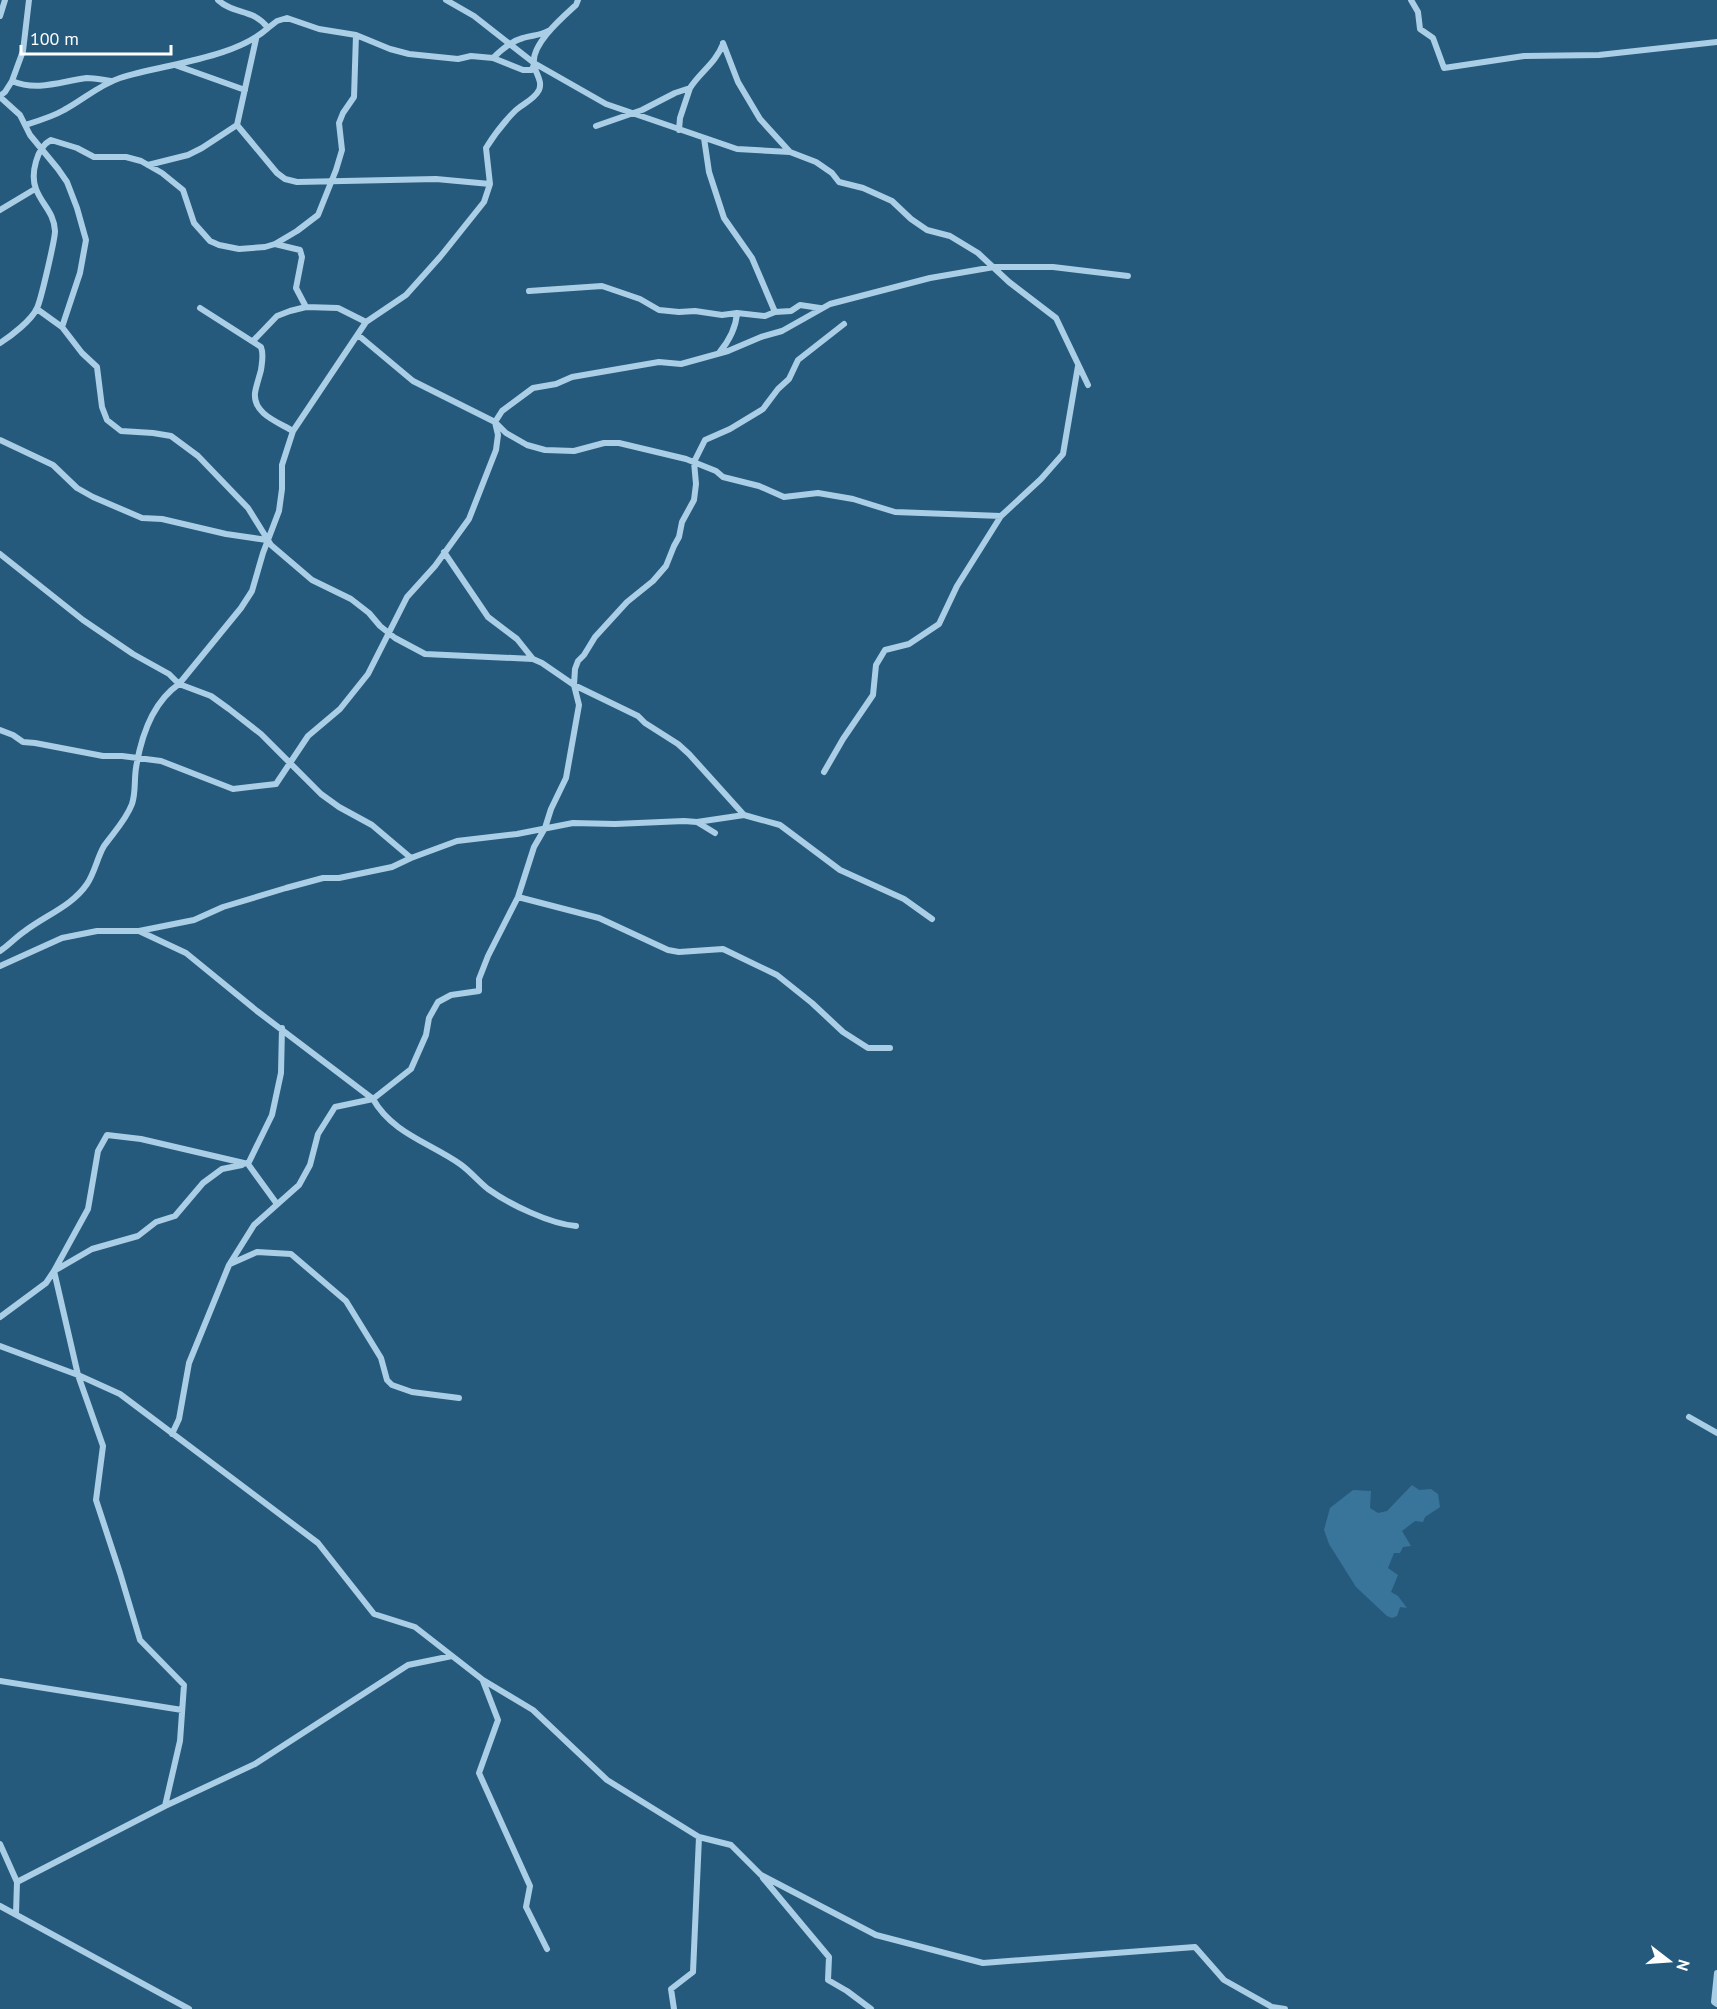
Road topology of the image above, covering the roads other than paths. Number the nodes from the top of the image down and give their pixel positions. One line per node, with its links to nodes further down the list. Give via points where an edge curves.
1 (5, 0): 7 (street)
2 (29, 0): 17 (street, via 23,51)
3 (218, 0): 8 (street, via 227,8 252,14)
4 (446, 0): 13 (street)
5 (578, 0): 9 (street)
6 (1411, 0): 12 (street, via 1418,12 1420,29 1433,38 1444,68 1524,56 1599,55)
7 (0, 16)
8 (268, 28): 10 (street, via 287,18 319,29); 11 (street)
9 (551, 29): 13 (street); 15 (street, via 537,48)
10 (356, 34): 14 (street, via 409,54); 31 (street, via 354,97 339,123 342,150)
11 (256, 39): 16 (street); 20 (street)
12 (1717, 42)
13 (511, 45): 14 (street); 15 (street)
14 (493, 58): 15 (street, via 523,70 532,70)
15 (534, 63): 22 (street, via 593,97); 32 (street, via 540,87 486,148)
16 (174, 65): 18 (street); 20 (street)
17 (12, 81): 18 (street, via 54,85 88,78); 21 (street)
18 (113, 81): 23 (street, via 61,112)
19 (690, 88): 22 (street); 26 (street); 29 (street, via 714,61 723,43 738,82 760,119)
20 (245, 90): 24 (street)
21 (0, 97): 23 (street)
22 (633, 114): 25 (street); 26 (street)
23 (25, 125): 28 (street)
24 (237, 125): 30 (street, via 188,155); 31 (street, via 285,179)
25 (596, 126)
26 (679, 130): 27 (street)
27 (704, 138): 29 (street, via 737,149); 43 (street, via 708,172 724,218 752,258)
28 (41, 149): 30 (street, via 51,140 94,157 126,157); 33 (street, via 34,175); 47 (street, via 67,182 86,240)
29 (790, 152): 36 (street, via 816,162 839,182 892,201 927,230 950,236)
30 (148, 165): 35 (street, via 183,190 194,223 210,241 239,249)
31 (331, 181): 32 (street, via 436,179); 35 (street, via 318,215)
32 (489, 184): 45 (street, via 484,202 406,295)
33 (35, 189): 34 (street); 42 (street, via 50,211 55,231)
34 (0, 210)
35 (275, 244): 39 (street, via 300,250 296,288)
36 (994, 267): 37 (street, via 1053,267); 41 (street, via 930,278); 52 (street, via 1056,318)
37 (1128, 276)
38 (529, 291): 44 (street, via 602,286 659,310)
39 (306, 307): 45 (street, via 338,308); 49 (street, via 277,316)
40 (200, 308): 49 (street)
41 (820, 308): 43 (street, via 800,305 791,311); 51 (street, via 782,332)
42 (37, 309): 47 (street); 50 (street)
43 (776, 312): 44 (street, via 765,316)
44 (737, 313): 51 (street, via 732,333)
45 (366, 322): 48 (street)
46 (844, 324): 57 (street, via 798,360 789,379 763,409 705,440)
47 (62, 327): 59 (street, via 97,367 107,420 121,431 171,436 198,456 248,508)
48 (358, 335): 54 (street, via 413,381); 55 (street)
49 (253, 341): 55 (street, via 261,346 263,358 255,394 258,409)
50 (0, 343)
51 (718, 354): 54 (street, via 681,364 659,362 572,377 533,388 502,411)
52 (1078, 366): 53 (street); 58 (street, via 1063,454)
53 (1088, 385)
54 (495, 422): 57 (street, via 527,446 544,450 574,451 619,443); 60 (street, via 499,441 481,492 469,519)
55 (293, 431): 59 (street, via 282,465 279,511)
56 (0, 440): 59 (street, via 53,465 93,497 142,518)
57 (694, 462): 58 (street, via 723,477 784,497 818,493 895,512); 65 (street, via 694,500 666,566 595,637 578,661)
58 (1001, 516): 69 (street, via 957,586 939,624 909,644 885,650 876,664 873,695)
59 (267, 540): 62 (street, via 312,580 363,607); 64 (street, via 248,599)
60 (444, 552): 62 (street, via 407,597); 63 (street, via 488,617 517,639)
61 (0, 554): 64 (street, via 84,620)
62 (388, 632): 63 (street, via 403,644 430,655); 68 (street, via 362,681 340,709 308,736)
63 (533, 659): 65 (street)
64 (179, 684): 67 (street, via 169,691 151,719); 68 (street, via 211,696 261,734)
65 (574, 685): 70 (street, via 638,716 678,744); 72 (street, via 579,705 572,753)
66 (0, 730): 67 (street, via 23,742)
67 (138, 758): 68 (street, via 161,760 233,789 276,784); 78 (street, via 132,804 102,851 88,883 69,902)
68 (290, 764): 74 (street, via 321,794 372,825)
69 (824, 772)
70 (744, 815): 71 (street); 76 (street, via 780,825 840,870 904,899)
71 (697, 822): 72 (street, via 573,823); 73 (street)
72 (545, 828): 74 (street, via 457,841); 75 (street, via 534,847)
73 (715, 833)
74 (411, 858): 77 (street, via 392,867 323,878 223,907 194,920)
75 (518, 897): 81 (street, via 599,918 668,950 723,949 777,975 843,1032 868,1048); 82 (street, via 488,956 478,991 452,995 438,1002 411,1069)
76 (932, 919)
77 (139, 931): 79 (street, via 97,931 62,938); 80 (street, via 186,953)
78 (0, 951)
79 (0, 966)
80 (282, 1028): 82 (street); 83 (street, via 281,1073 272,1114)
81 (890, 1048)
82 (374, 1099): 84 (street, via 334,1107 318,1134 310,1165 299,1185); 85 (street, via 380,1111 410,1136 461,1165 489,1190 548,1221)
83 (248, 1164): 84 (street); 87 (street, via 222,1169 203,1183 175,1215 156,1222 138,1236 92,1249); 87 (street, via 108,1135 98,1151 88,1209)
84 (278, 1204): 86 (street, via 254,1225)
85 (576, 1226)
86 (229, 1265): 91 (street, via 257,1252 291,1254 346,1300 381,1358 392,1385 412,1392); 94 (street, via 189,1363)
87 (54, 1271): 88 (street, via 46,1283); 90 (street)
88 (0, 1317)
89 (0, 1346): 90 (street)
90 (78, 1375): 94 (street, via 120,1394); 98 (street, via 104,1446 96,1500 140,1640 183,1685)
91 (459, 1398)
92 (1689, 1417): 93 (street)
93 (1717, 1433)
94 (172, 1434): 95 (street, via 318,1543 374,1614 415,1627)
95 (452, 1656): 96 (street); 99 (street, via 408,1665 255,1764)
96 (483, 1680): 100 (street, via 533,1710 607,1780); 106 (street, via 498,1720 479,1773 530,1886 526,1907)
97 (0, 1681): 98 (street)
98 (182, 1710): 99 (street, via 180,1741)
99 (165, 1806): 103 (street)
100 (699, 1838): 102 (street, via 731,1845); 110 (street, via 693,1972 671,1989)
101 (0, 1844): 103 (street)
102 (761, 1875): 111 (street, via 829,1957 828,1980); 112 (street, via 876,1935 983,1963 1195,1947 1224,1980 1272,2007)
103 (17, 1882): 105 (street)
104 (0, 1906): 105 (street)
105 (16, 1914): 109 (street)
106 (547, 1949)
107 (1717, 1973): 108 (street)
108 (1717, 2004)
109 (189, 2009)
110 (674, 2009)
111 (870, 2009)
112 (1285, 2009)

